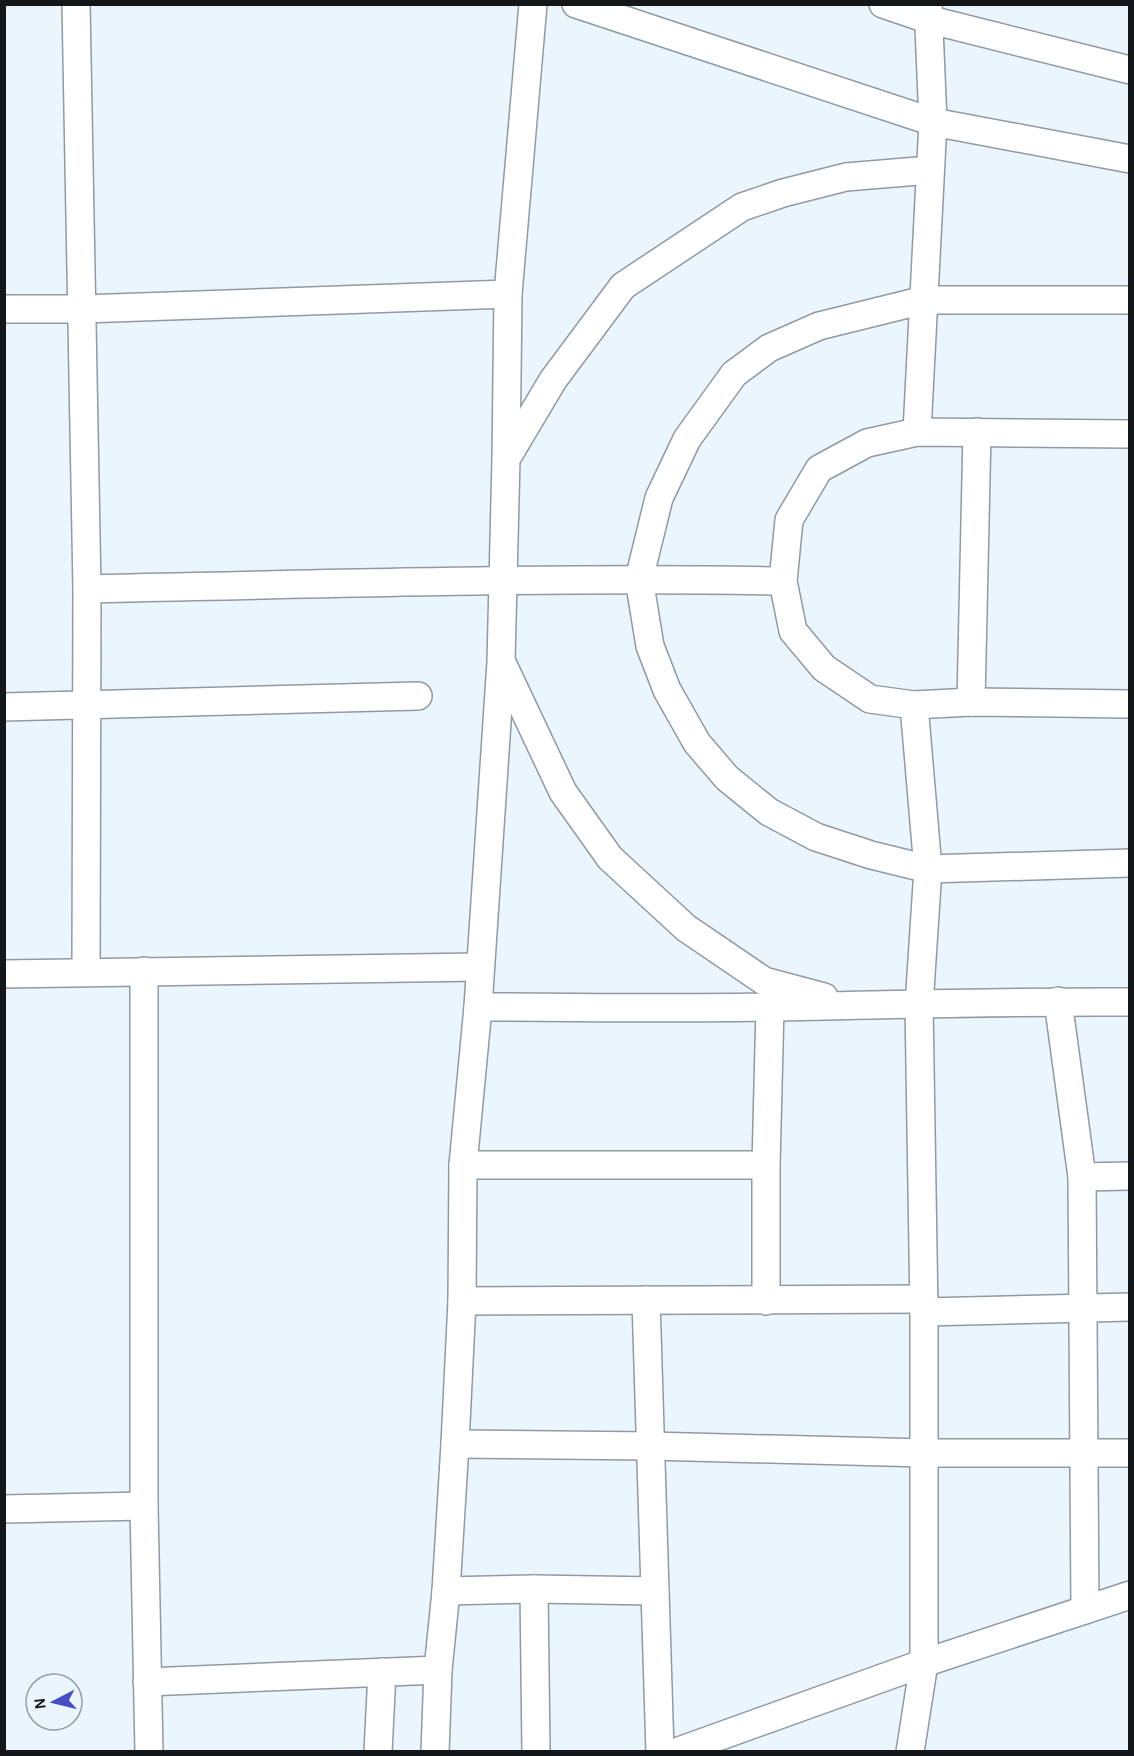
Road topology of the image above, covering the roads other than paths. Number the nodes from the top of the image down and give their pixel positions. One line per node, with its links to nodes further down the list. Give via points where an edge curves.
1 (76, 4): 14 (street)
2 (533, 4): 10 (street)
3 (576, 4): 7 (street)
4 (883, 4): 5 (street)
5 (928, 12): 6 (street); 7 (street)
6 (1130, 70)
7 (933, 122): 8 (street); 9 (street)
8 (1130, 159)
9 (930, 170): 11 (street); 18 (street, via 846,177 742,207 623,286 553,380)
10 (508, 294): 14 (street); 18 (street)
11 (924, 300): 12 (street); 15 (street); 19 (street, via 819,326 769,348 734,374 687,439 659,498)
12 (1130, 300)
13 (4, 309): 14 (street)
14 (82, 309): 22 (street)
15 (917, 432): 16 (street); 21 (street, via 867,442 819,469 789,520)
16 (977, 432): 17 (street); 25 (street)
17 (1130, 434)
18 (506, 459): 20 (street)
19 (639, 579): 20 (street); 21 (street); 31 (street, via 650,646 667,690 697,743 727,778 769,812 816,837)
20 (505, 580): 22 (street); 23 (street)
21 (783, 581): 28 (street, via 794,631 824,668 870,699)
22 (87, 588): 26 (street)
23 (501, 662): 32 (street); 38 (street, via 563,792 610,858 686,928 764,981)
24 (418, 696): 26 (street)
25 (971, 702): 27 (street); 28 (street)
26 (88, 704): 29 (street); 34 (street)
27 (1130, 704)
28 (914, 705): 31 (street)
29 (4, 706)
30 (1130, 863): 31 (street)
31 (928, 869): 39 (street)
32 (480, 967): 33 (street); 40 (street)
33 (144, 971): 34 (street); 57 (street)
34 (86, 972): 35 (street)
35 (4, 974)
36 (1058, 1001): 37 (street); 39 (street); 45 (street)
37 (1130, 1002)
38 (848, 1004): 39 (street); 41 (street)
39 (919, 1005): 49 (street)
40 (478, 1007): 41 (street); 42 (street)
41 (770, 1007): 43 (street)
42 (463, 1165): 43 (street); 48 (street)
43 (766, 1165): 47 (street)
44 (1130, 1176): 45 (street)
45 (1082, 1177): 50 (street)
46 (646, 1300): 47 (street); 48 (street); 53 (street)
47 (766, 1301): 49 (street)
48 (462, 1302): 52 (street)
49 (924, 1306): 50 (street); 54 (street)
50 (1083, 1307): 51 (street); 56 (street)
51 (1130, 1307)
52 (455, 1444): 53 (street); 60 (street)
53 (651, 1446): 54 (street); 61 (street)
54 (925, 1453): 56 (street); 64 (street)
55 (1130, 1453): 56 (street)
56 (1084, 1454): 63 (street)
57 (144, 1506): 58 (street); 67 (street)
58 (4, 1509)
59 (534, 1589): 60 (street); 61 (street); 71 (street)
60 (446, 1591): 65 (street)
61 (655, 1591): 72 (street)
62 (1130, 1595): 63 (street)
63 (1085, 1610): 64 (street)
64 (924, 1663): 73 (street); 74 (street)
65 (438, 1670): 66 (street); 70 (street)
66 (382, 1672): 67 (street); 69 (street)
67 (147, 1682): 68 (street)
68 (149, 1752)
69 (378, 1752)
70 (435, 1752)
71 (536, 1752)
72 (660, 1752)
73 (676, 1752)
74 (910, 1752)

